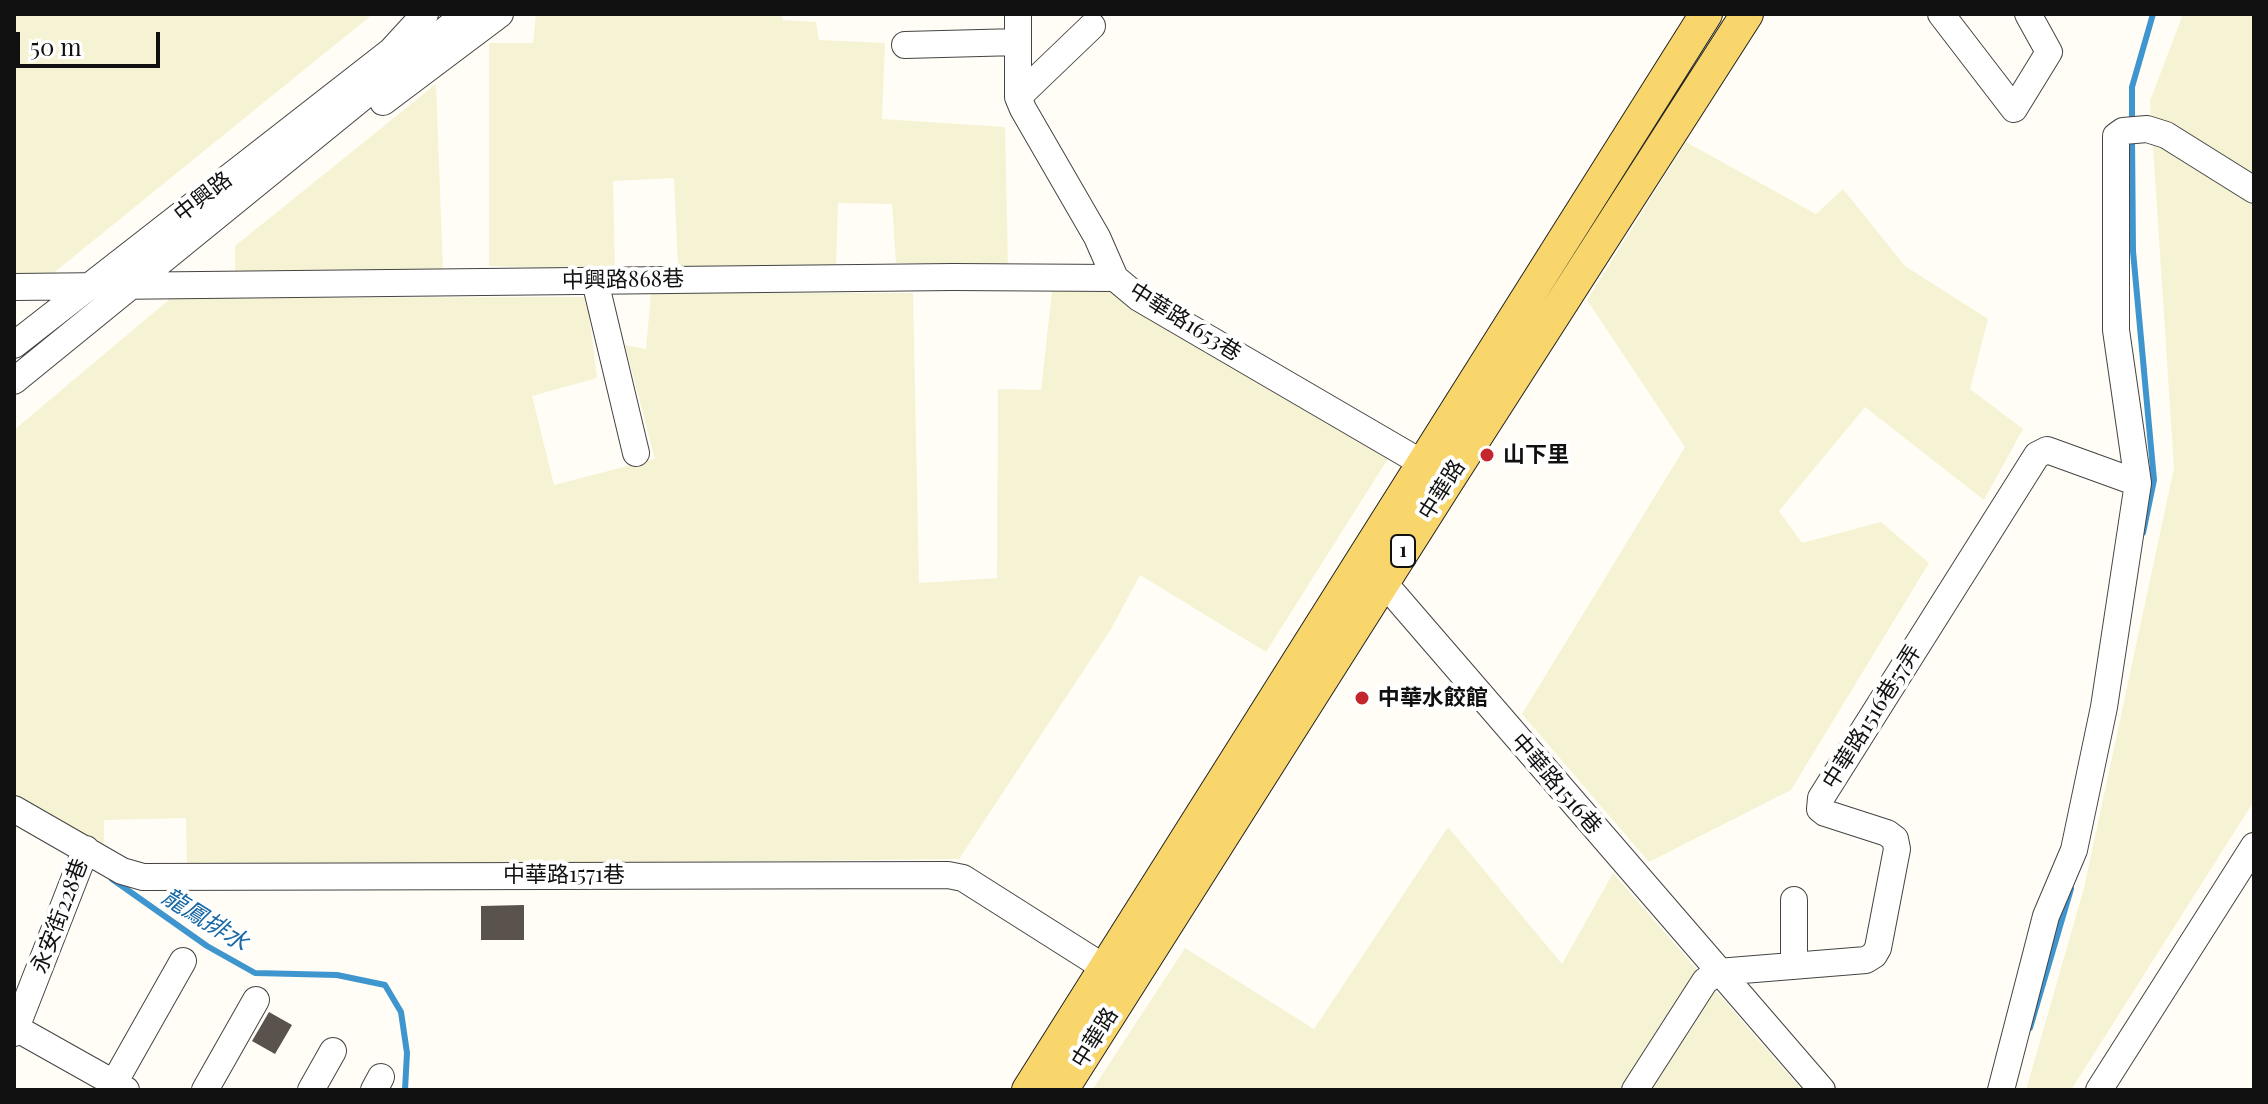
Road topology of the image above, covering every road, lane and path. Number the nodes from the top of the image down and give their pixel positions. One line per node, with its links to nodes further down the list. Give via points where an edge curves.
1 (425, 14): 13 (street, 中興路)
2 (437, 14): 13 (street, 中興路)
3 (465, 14): 16 (street, 中興路)
4 (500, 14): 16 (street, 中興路, via 225,220)
5 (1018, 14): 11 (street, 中華路1653巷)
6 (1706, 14): 25 (main road, 中華路 / 1)
7 (1747, 14): 25 (main road, 中華路 / 1)
8 (1941, 14): 9 (street, via 2014,109 2049,52)
9 (2028, 14)
10 (1092, 26): 14 (street)
11 (1018, 42): 12 (street); 14 (street, 中華路1653巷)
12 (905, 45)
13 (392, 50): 19 (street, 中興路)
14 (1018, 97): 17 (street, 中華路1653巷)
15 (2254, 190): 26 (street, via 2166,135 2132,130 2116,136 2116,330)
16 (204, 227): 20 (street, 中興路)
17 (1115, 278): 18 (street, 中興路868巷); 25 (street, 中華路1653巷, via 1139,298)
18 (595, 281): 20 (street, 中興路868巷); 24 (street)
19 (87, 286): 20 (street, 中興路868巷); 21 (street, 中興路868巷); 22 (street, 中興路)
20 (131, 286): 23 (street, 中興路)
21 (14, 287)
22 (14, 345)
23 (14, 381)
24 (636, 453)
25 (1435, 471): 27 (main road, 中華路 / 1)
26 (2138, 483): 33 (street, 中華路1516巷57弄, via 2047,450 2037,455 1821,798 1825,813 1895,839 1878,948 1866,960); 46 (street, via 2104,707 2074,850 2046,916)
27 (1371, 574): 34 (main road, 中華路 / 1); 35 (street, 中華路1516巷); 43 (main road, 中華路 / 1)
28 (14, 809): 30 (street, 中華路1571巷)
29 (2254, 846): 47 (street)
30 (83, 856): 34 (street, 中華路1571巷, via 143,877 948,875 963,878); 37 (street, 永安街228巷)
31 (1794, 900): 33 (street)
32 (183, 961): 39 (street)
33 (1794, 966): 35 (street, 中華路1516巷57弄)
34 (1105, 968): 42 (main road, 中華路 / 1)
35 (1718, 972): 44 (street, via 1705,981); 45 (street, 中華路1516巷)
36 (256, 1000): 40 (street)
37 (15, 1029): 39 (street)
38 (333, 1051): 41 (street)
39 (118, 1088)
40 (205, 1090)
41 (311, 1090)
42 (1028, 1090)
43 (1062, 1090)
44 (1635, 1090)
45 (1822, 1090)
46 (2001, 1090)
47 (2099, 1090)

